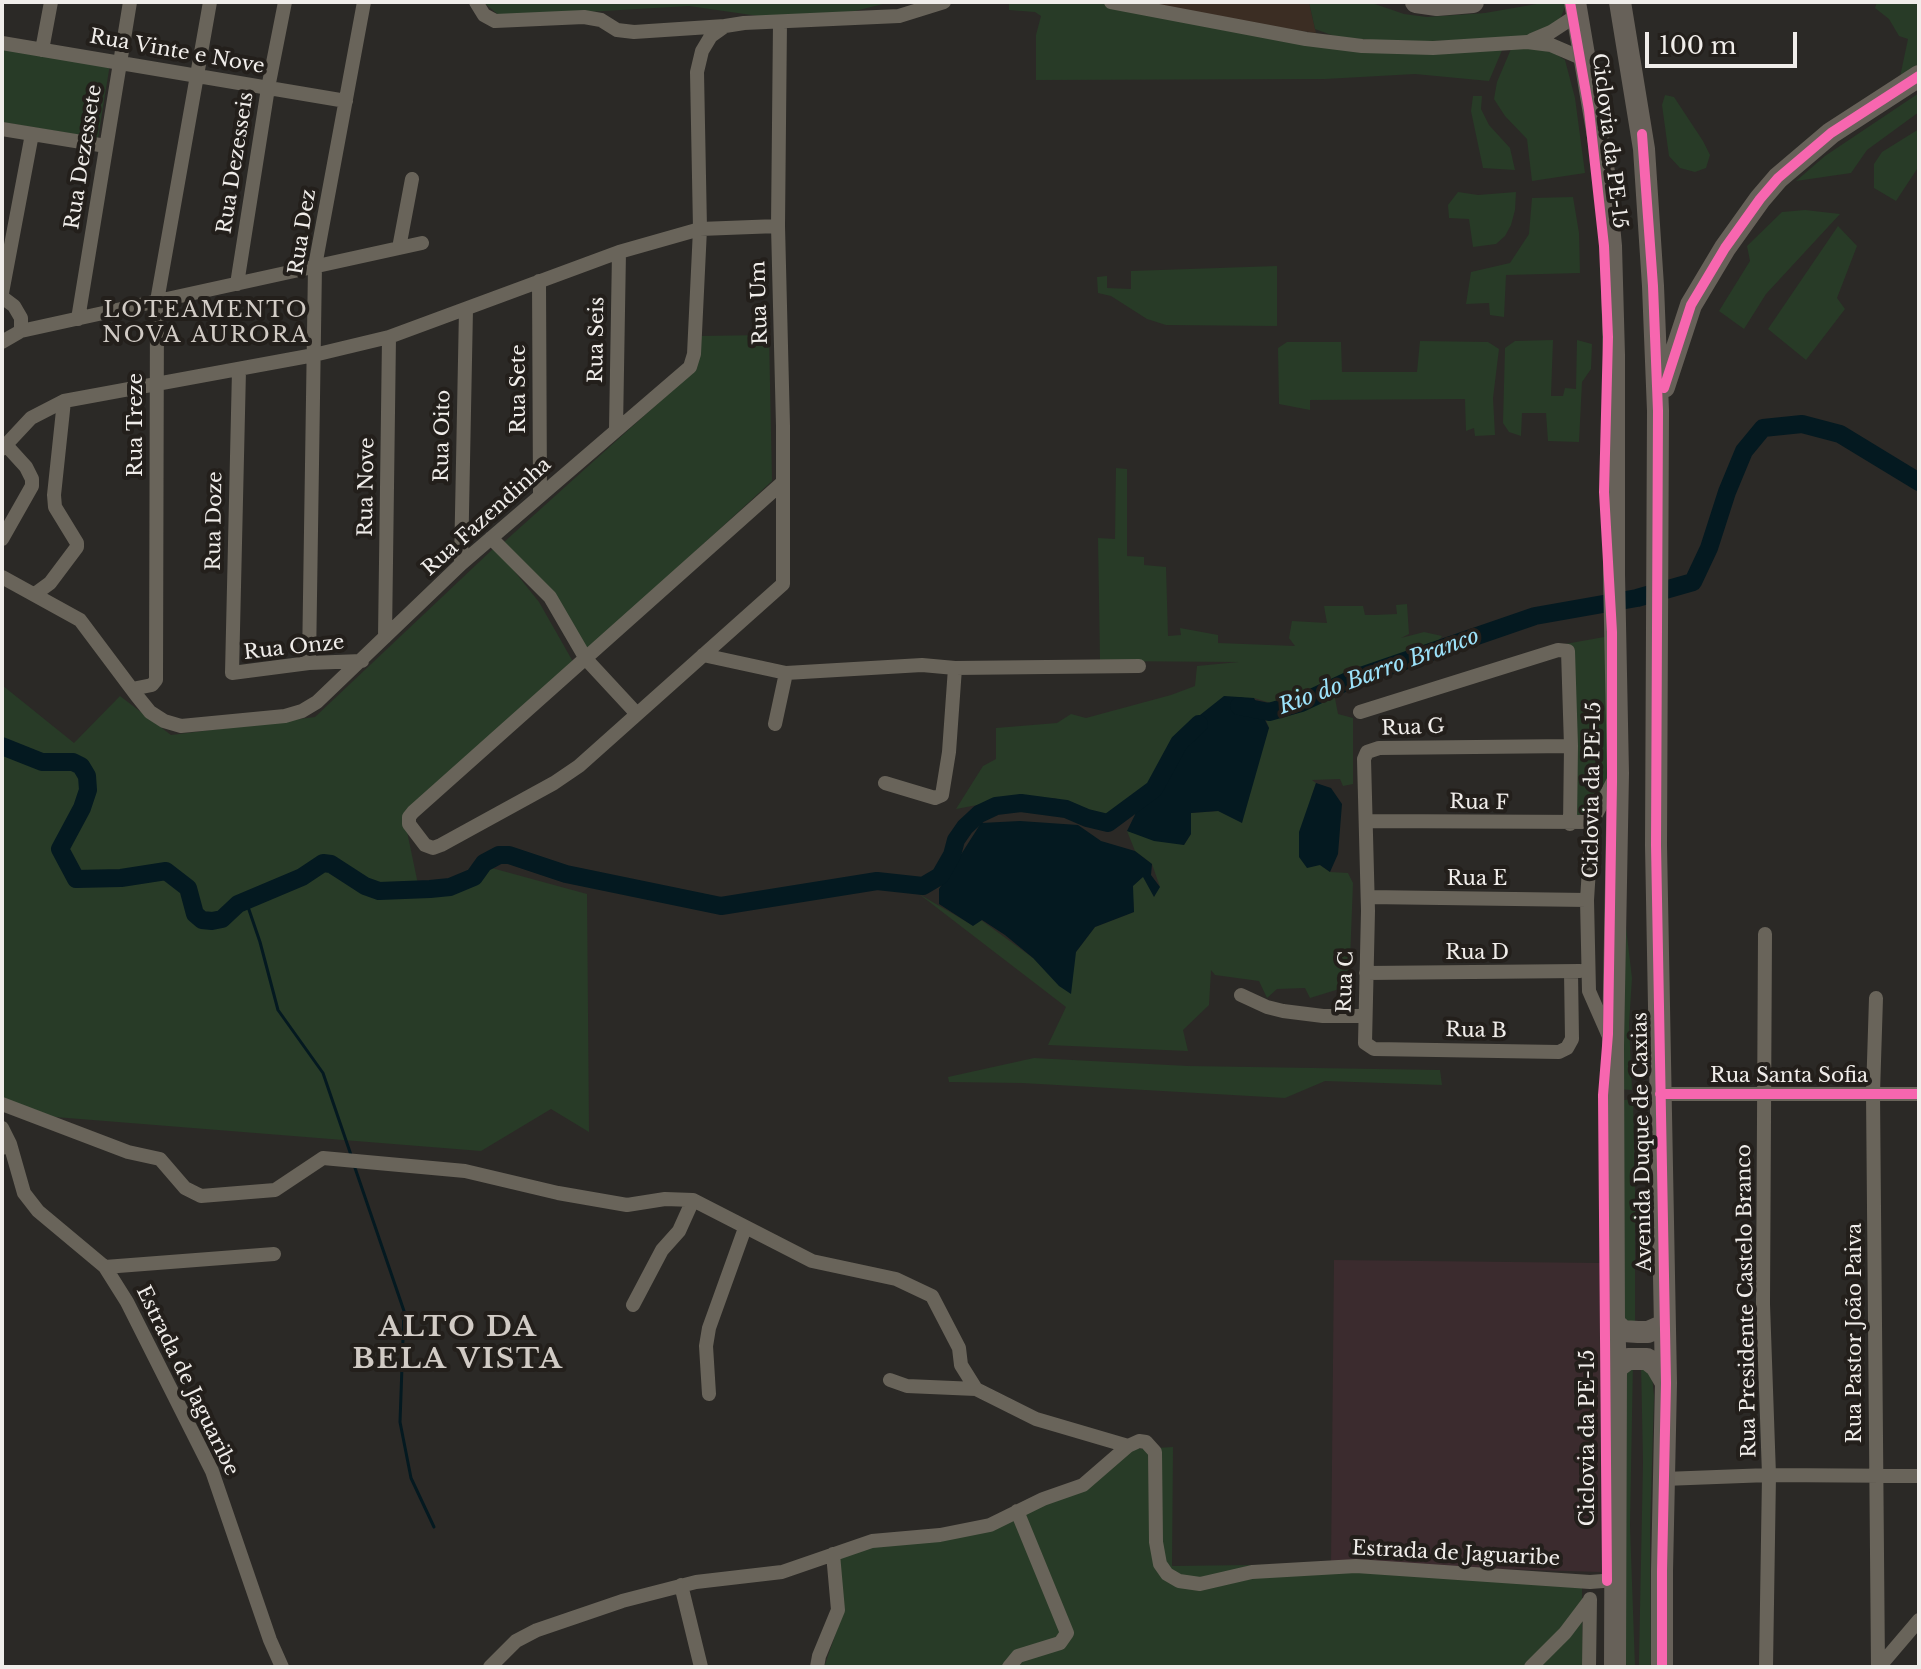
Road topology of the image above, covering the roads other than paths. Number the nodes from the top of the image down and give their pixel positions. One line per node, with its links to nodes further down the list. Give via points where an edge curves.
1 (51, 2): 18 (street)
2 (130, 2): 20 (street, Rua Dezessete)
3 (210, 2): 21 (street, Rua Treze)
4 (285, 2): 23 (street, Rua Dezesseis)
5 (364, 2): 24 (street, Rua Dez)
6 (476, 2): 15 (street, via 489,19 502,21 584,17 634,32)
7 (944, 2): 12 (street)
8 (1111, 2): 16 (street, via 1362,46)
9 (1416, 2): 10 (highway)
10 (1473, 2)
11 (1620, 2): 48 (highway, via 1644,149)
12 (899, 9): 14 (street)
13 (1576, 9): 16 (street, via 1551,32); 19 (highway, Avenida Duque de Caxias)
14 (780, 22): 15 (street); 29 (street, Rua Um)
15 (725, 26): 30 (street, Rua Fazendinha, via 711,36 697,72)
16 (1527, 42): 19 (street, via 1551,45)
17 (2, 43): 18 (street, Rua Vinte e Nove)
18 (42, 50): 20 (street, Rua Vinte e Nove)
19 (1586, 60): 72 (highway, Avenida Duque de Caxias, via 1611,246)
20 (119, 63): 21 (street, Rua Vinte e Nove); 27 (street, Rua Dezessete)
21 (197, 76): 23 (street, Rua Vinte e Nove); 38 (street, Rua Treze)
22 (1919, 76): 48 (highway, via 1831,133 1760,199 1691,305)
23 (268, 88): 24 (street, Rua Vinte e Nove); 36 (street, Rua Dezesseis)
24 (346, 101): 34 (street, Rua Dez)
25 (2, 129): 26 (street)
26 (32, 134): 27 (street); 37 (street)
27 (106, 146): 40 (street, Rua Dezessete)
28 (412, 179): 32 (street)
29 (778, 226): 30 (street); 51 (street, Rua Um)
30 (700, 229): 33 (street); 49 (street, Rua Fazendinha, via 690,367)
31 (422, 243): 32 (street)
32 (399, 248): 34 (street)
33 (619, 252): 35 (street); 49 (street, Rua Seis)
34 (315, 266): 36 (street); 44 (street, Rua Dez)
35 (539, 281): 39 (street); 52 (street, Rua Sete)
36 (237, 284): 38 (street)
37 (2, 295): 41 (street, via 21,318)
38 (157, 301): 40 (street); 46 (street, Rua Treze)
39 (466, 309): 42 (street); 55 (street, Rua Oito)
40 (78, 319): 41 (street)
41 (21, 331): 43 (street)
42 (389, 337): 44 (street); 58 (street, Rua Nove)
43 (2, 342)
44 (314, 355): 45 (street); 62 (street, Rua Dez)
45 (239, 370): 46 (street); 65 (street, Rua Doze)
46 (156, 385): 47 (street); 67 (street, Rua Treze, via 156,680)
47 (64, 401): 50 (street, via 31,418); 57 (street, via 55,507 77,547)
48 (1658, 411): 77 (highway, Avenida Duque de Caxias)
49 (616, 429): 52 (street, Rua Fazendinha)
50 (4, 447): 54 (street, via 26,467 32,486)
51 (782, 483): 59 (street, Rua Um, via 783,584); 60 (street)
52 (540, 495): 53 (street, Rua Fazendinha)
53 (491, 538): 55 (street, Rua Fazendinha); 60 (street, via 550,597)
54 (2, 539)
55 (461, 564): 58 (street, Rua Fazendinha)
56 (2, 577): 57 (street)
57 (35, 594): 67 (street, via 80,620)
58 (385, 637): 61 (street, Rua Fazendinha)
59 (703, 655): 66 (street); 69 (street)
60 (586, 659): 69 (street); 69 (street, via 413,812 409,824 418,838 433,848 554,783)
61 (362, 661): 62 (street, Rua Onze); 67 (street, Rua Fazendinha, via 317,702 285,716 181,726 150,712)
62 (309, 663): 65 (street, Rua Onze)
63 (1139, 666): 64 (street)
64 (955, 668): 66 (street); 73 (street, via 942,795 935,798)
65 (232, 673)
66 (786, 673): 70 (street)
67 (132, 689)
68 (1360, 712): 71 (street, via 1568,651)
69 (637, 714)
70 (775, 724)
71 (1571, 746): 74 (street, Rua G, via 1373,749 1364,759); 76 (street)
72 (1618, 773): 75 (street); 78 (highway, Avenida Duque de Caxias)
73 (885, 783)
74 (1366, 821): 76 (street, Rua F); 80 (street, Rua G)
75 (1592, 822): 76 (street, Rua F); 79 (street)
76 (1570, 824)
77 (1656, 845): 78 (highway, via 1646,853); 91 (highway, Avenida Duque de Caxias)
78 (1616, 846): 88 (highway, Avenida Duque de Caxias)
79 (1587, 900): 80 (street, Rua E); 82 (street)
80 (1368, 904): 84 (street, Rua C)
81 (1765, 934): 92 (street, Rua Presidente Castelo Branco)
82 (1588, 971): 83 (street, Rua D); 88 (street, via 1593,1000)
83 (1571, 972): 84 (street, Rua D); 89 (street, Rua B, via 1572,1039 1559,1052)
84 (1366, 973): 87 (street, Rua C)
85 (1241, 995): 87 (street, via 1297,1013)
86 (1876, 998): 90 (street, Rua Pastor João Paiva)
87 (1364, 1016): 89 (street, Rua C, via 1365,1043)
88 (1613, 1046): 102 (highway, Avenida Duque de Caxias)
89 (1374, 1049)
90 (1873, 1093): 92 (street, Rua Santa Sofia); 93 (street, Rua Santa Sofia); 111 (street, Rua Pastor João Paiva)
91 (1660, 1094): 92 (street, Rua Santa Sofia); 103 (highway, Avenida Duque de Caxias)
92 (1765, 1094): 110 (street, Rua Presidente Castelo Branco, via 1763,1304)
93 (1919, 1094)
94 (2, 1104): 97 (street, via 160,1159 185,1188 201,1196 275,1190 323,1158 465,1171 627,1205)
95 (2, 1128): 96 (street, Estrada de Jaguaribe)
96 (6, 1146): 100 (street, Estrada de Jaguaribe, via 24,1193 38,1211)
97 (693, 1200): 98 (street); 101 (street)
98 (745, 1228): 107 (street, via 812,1261 896,1279 932,1296); 108 (street, via 709,1328)
99 (274, 1254): 100 (street)
100 (105, 1267): 121 (street, Estrada de Jaguaribe, via 212,1471)
101 (633, 1305)
102 (1614, 1323): 103 (highway, via 1623,1331 1638,1332); 104 (highway, Avenida Duque de Caxias)
103 (1664, 1325): 106 (highway, Avenida Duque de Caxias)
104 (1616, 1368): 106 (highway, via 1628,1359 1647,1359); 116 (highway, Avenida Duque de Caxias)
105 (890, 1380): 107 (street, Estrada de Jaguaribe, via 907,1386)
106 (1666, 1383): 113 (highway, Avenida Duque de Caxias)
107 (976, 1389): 109 (street, Estrada de Jaguaribe, via 1036,1419)
108 (709, 1394)
109 (1128, 1446): 114 (street, via 1083,1485); 117 (street, Estrada de Jaguaribe, via 1146,1442 1155,1452 1160,1564 1179,1581 1200,1584 1252,1572 1356,1566)
110 (1769, 1475): 111 (street); 113 (street); 130 (street, Rua Presidente Castelo Branco)
111 (1876, 1475): 112 (street); 131 (street, Rua Pastor João Paiva)
112 (1919, 1476)
113 (1664, 1479): 129 (highway, Avenida Duque de Caxias)
114 (1017, 1511): 115 (street, via 967,1531 872,1541); 125 (street, via 1067,1633 1060,1643 1018,1656)
115 (833, 1554): 118 (street, via 782,1572); 124 (street, via 838,1610)
116 (1616, 1580): 117 (street, Estrada de Jaguaribe); 128 (highway, Avenida Duque de Caxias)
117 (1590, 1582): 119 (street)
118 (681, 1585): 122 (street, via 537,1630 516,1641); 123 (street)
119 (1590, 1600): 126 (street); 127 (street)
120 (1919, 1621): 131 (street)
121 (282, 1667)
122 (490, 1667)
123 (701, 1667)
124 (817, 1667)
125 (1009, 1667)
126 (1531, 1667)
127 (1589, 1667)
128 (1615, 1667)
129 (1662, 1667)
130 (1766, 1667)
131 (1878, 1667)

